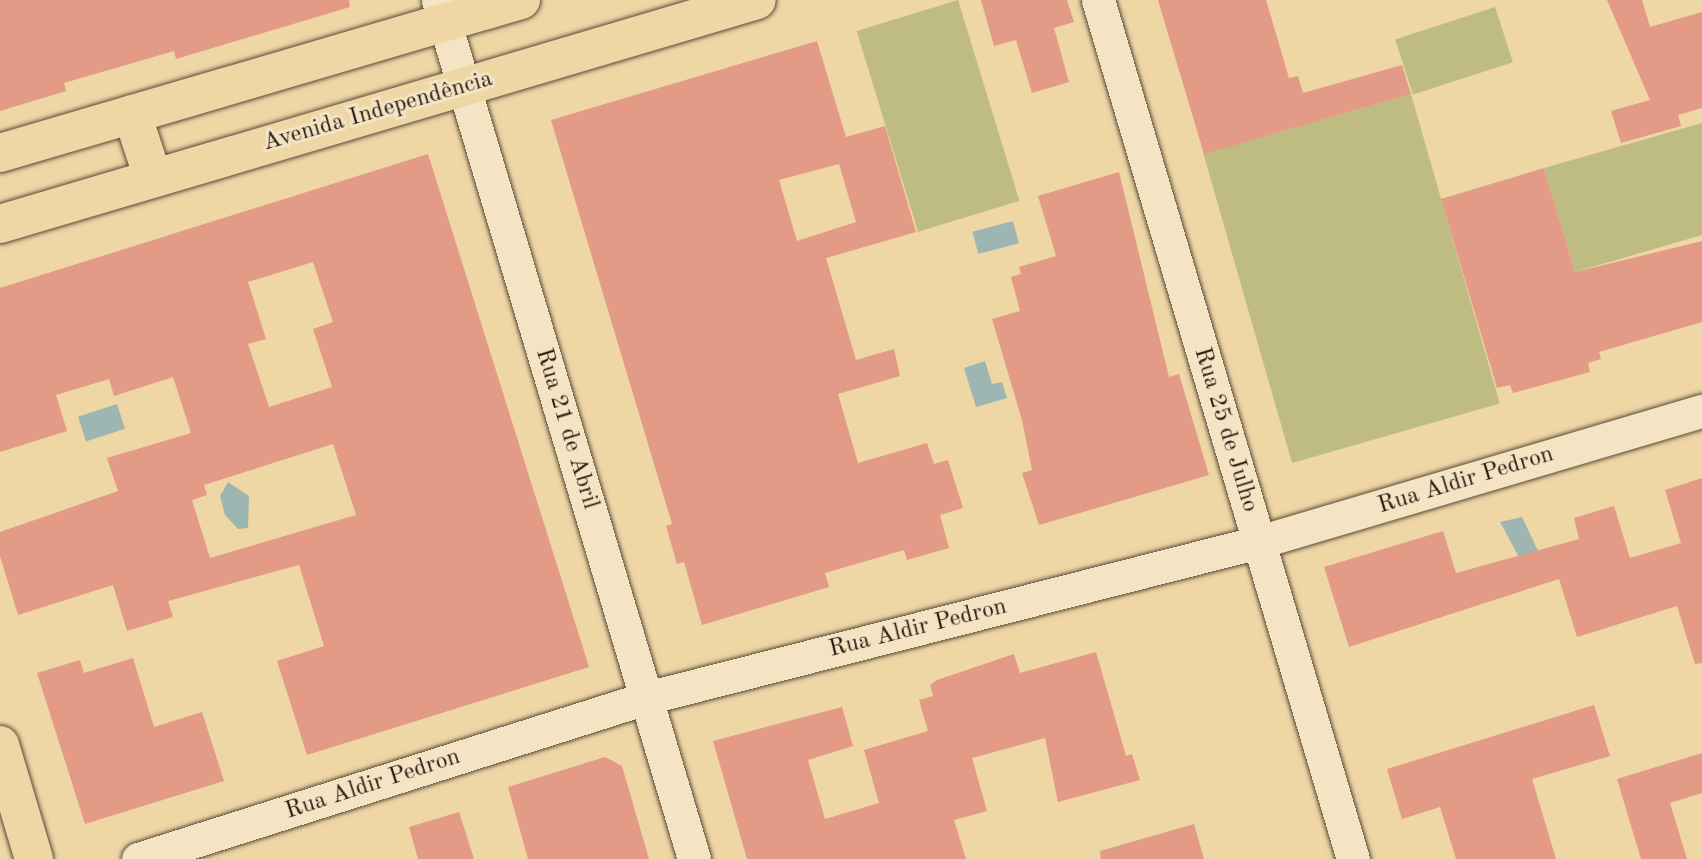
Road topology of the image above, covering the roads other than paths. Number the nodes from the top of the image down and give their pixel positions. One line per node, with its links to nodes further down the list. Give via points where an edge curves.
1 (521, 0): 4 (main road)
2 (757, 0): 5 (main road, Avenida Independência)
3 (1098, 0): 11 (street, Rua 25 de Julho)
4 (441, 11): 5 (street, Rua 21 de Abril); 6 (main road)
5 (463, 87): 8 (main road, Avenida Independência); 12 (street, Rua 21 de Abril)
6 (132, 114): 7 (main road); 8 (main road)
7 (0, 153)
8 (153, 178): 9 (main road, Avenida Independência)
9 (0, 224)
10 (1702, 411): 11 (street, Rua Aldir Pedron)
11 (1259, 542): 12 (street, Rua Aldir Pedron); 17 (street, Rua 25 de Julho)
12 (646, 698): 15 (street, Rua Aldir Pedron); 16 (street, Rua 21 de Abril)
13 (0, 745): 14 (main road)
14 (34, 859)
15 (138, 859)
16 (694, 859)
17 (1353, 859)

